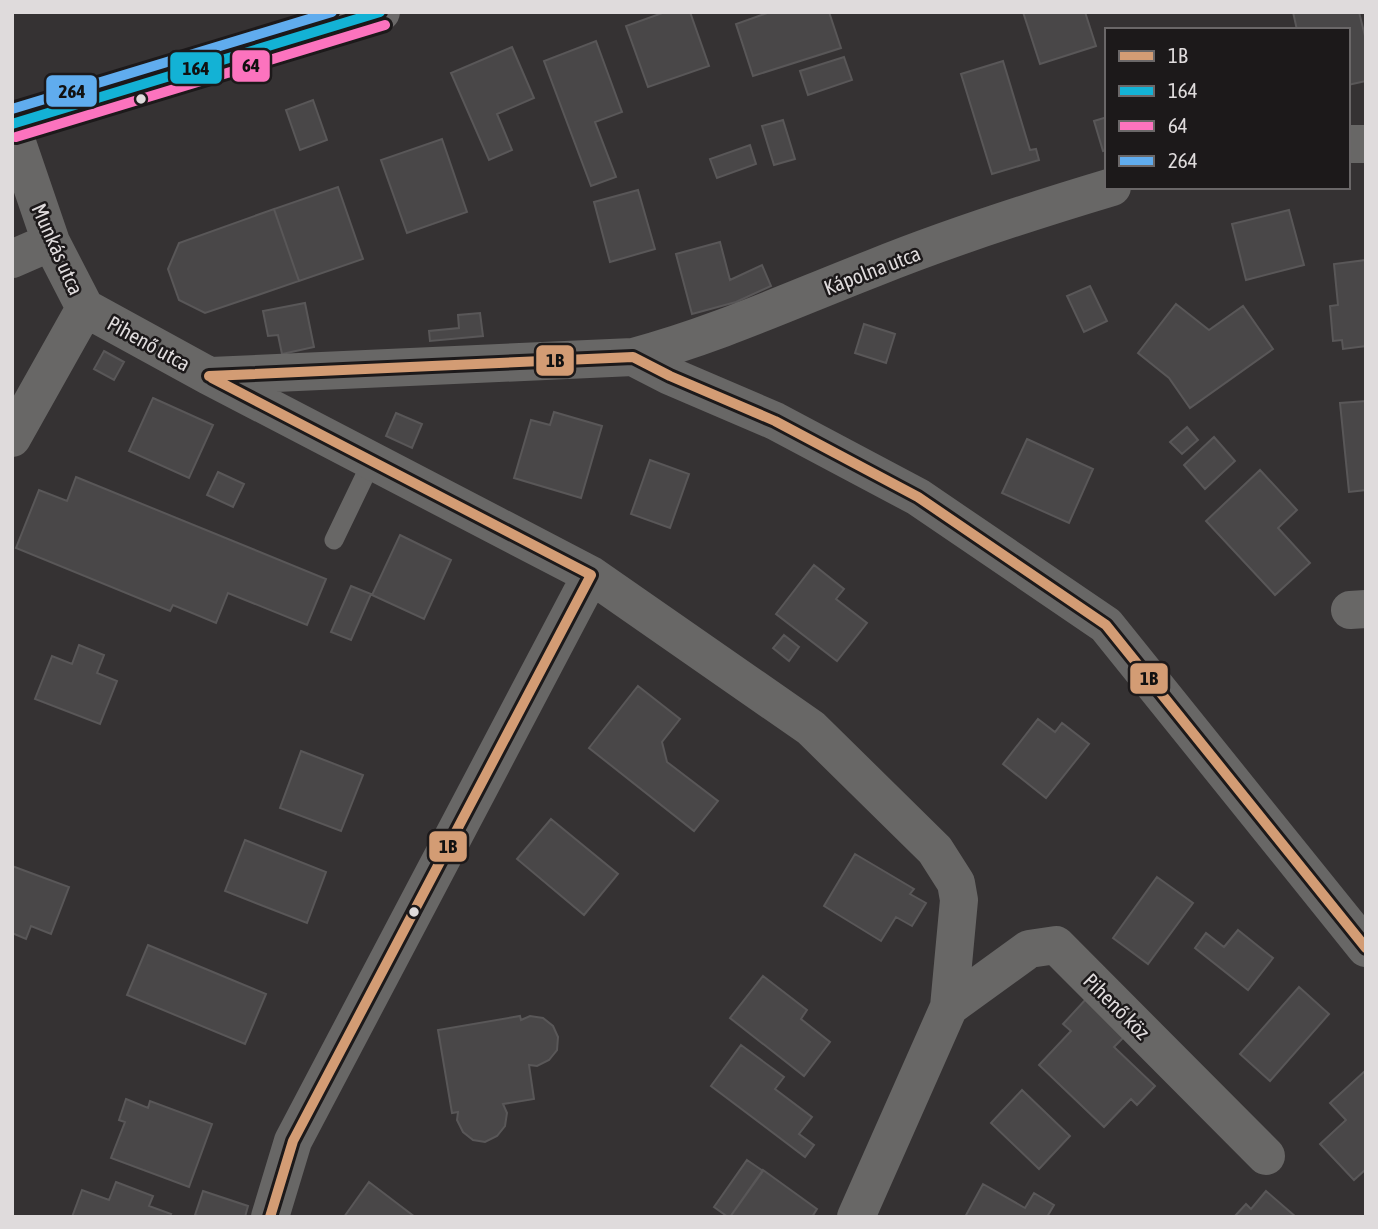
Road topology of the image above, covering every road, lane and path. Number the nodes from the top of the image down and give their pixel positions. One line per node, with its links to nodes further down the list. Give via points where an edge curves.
1 (381, 12): 2 (main road)
2 (12, 126): 4 (street, Munkás utca)
3 (1105, 189): 7 (street, Kápolna utca, via 915,253 669,348)
4 (51, 242): 5 (street); 6 (street, Munkás utca)
5 (12, 259)
6 (85, 308): 8 (street, Pihenő utca); 9 (street, Munkás utca)
7 (634, 357): 8 (street, Kápolna utca); 13 (street, via 775,421 918,497 1106,625)
8 (209, 376): 10 (street, Pihenő utca)
9 (12, 438)
10 (372, 461): 11 (lane); 12 (street, Pihenő utca)
11 (334, 540)
12 (591, 575): 14 (street, Pihenő utca, via 811,728 935,849 956,883 959,900); 16 (street, via 293,1141)
13 (1366, 948)
14 (948, 1007): 15 (street, Pihenő köz, via 1029,949 1056,946); 17 (street, Pihenő utca)
15 (1266, 1156)
16 (270, 1217)
17 (856, 1217)

